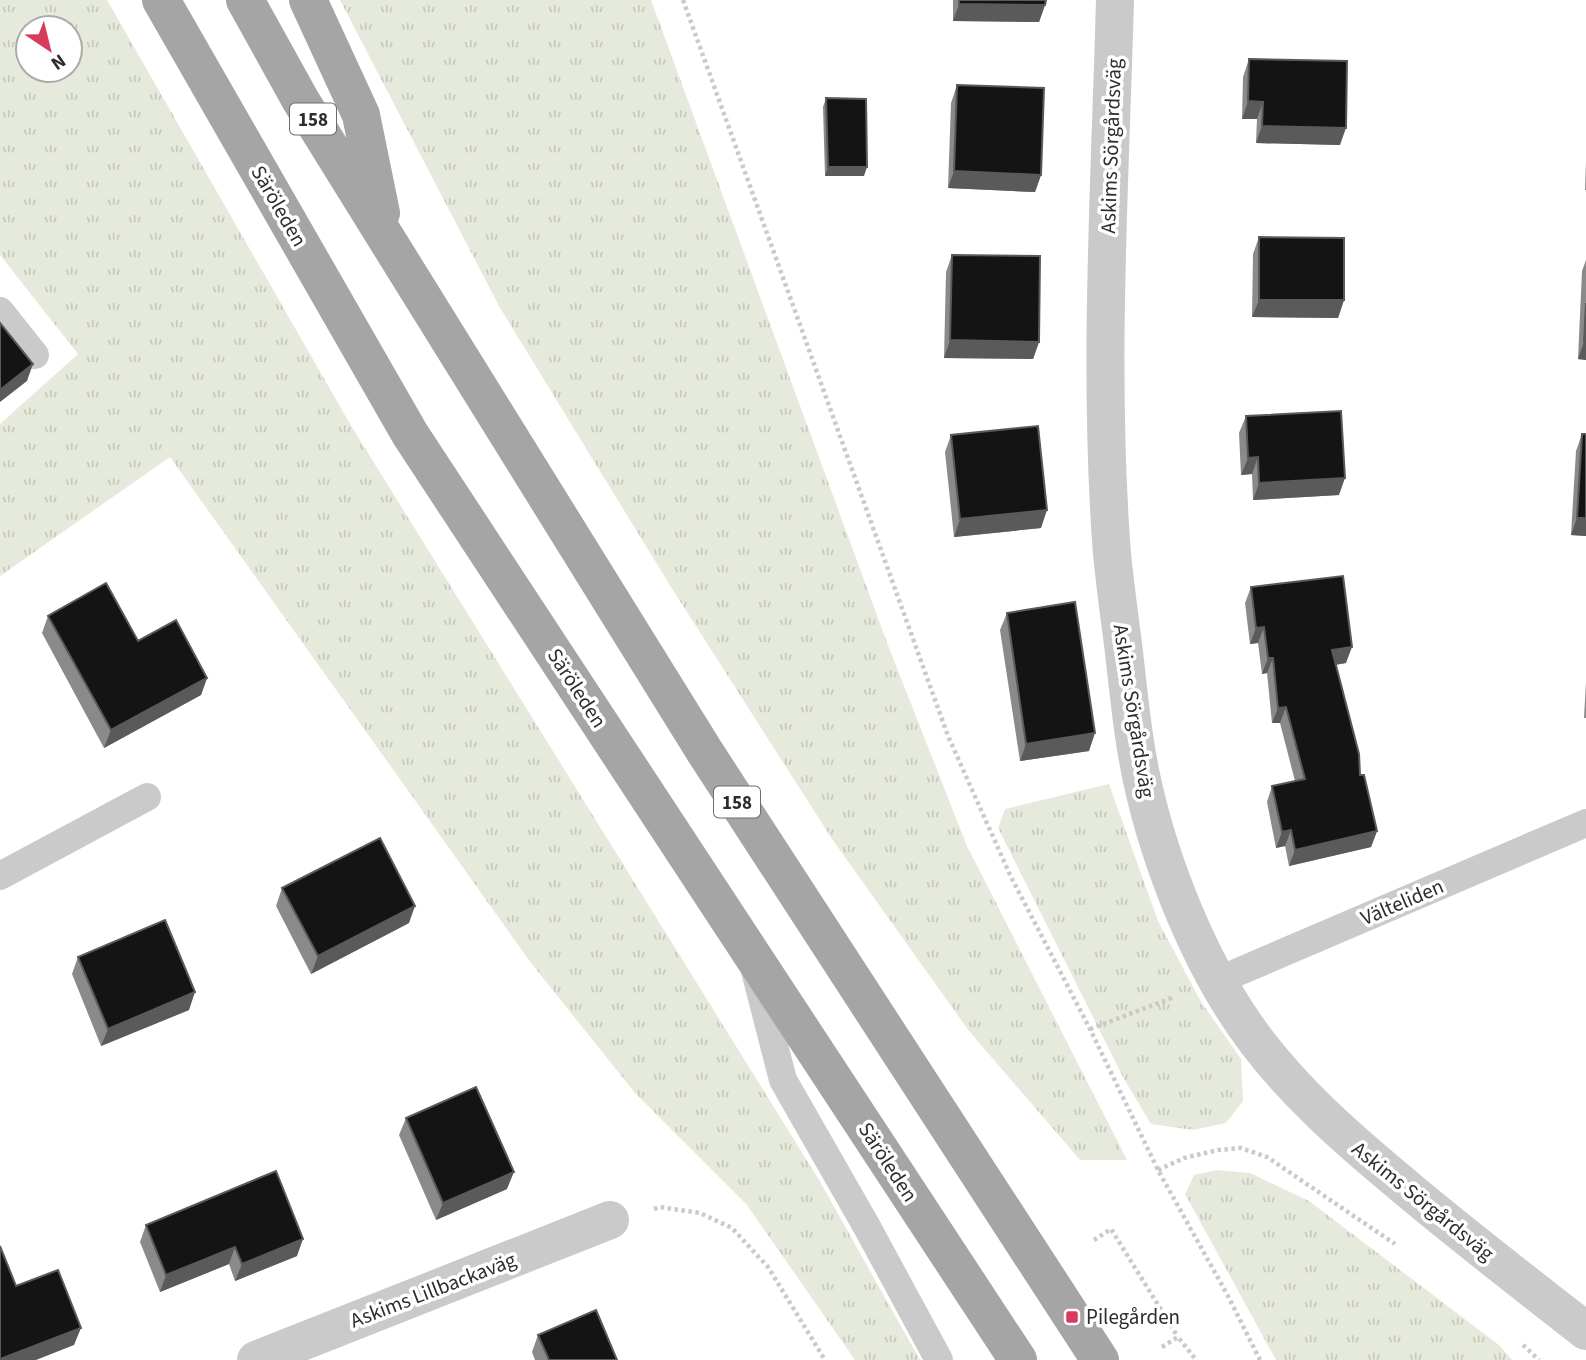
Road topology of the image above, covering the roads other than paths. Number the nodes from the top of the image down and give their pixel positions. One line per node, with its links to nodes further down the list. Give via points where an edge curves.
1 (161, 0): 11 (main road, Säröleden, via 410,434)
2 (245, 0): 5 (main road, 158)
3 (308, 0): 5 (main road, via 361,115)
4 (1115, 0): 12 (street, Askims Sörgårdsväg, via 1106,340 1112,556 1135,743 1151,818 1174,888)
5 (385, 236): 18 (main road, 158, via 705,752)
6 (0, 311): 7 (lane)
7 (35, 355)
8 (146, 797): 10 (lane)
9 (1586, 823): 12 (lane, Välteliden)
10 (0, 876)
11 (750, 952): 16 (lane, via 783,1080); 17 (main road, Säröleden)
12 (1217, 981): 14 (street, Askims Sörgårdsväg, via 1287,1080 1331,1124)
13 (610, 1220): 15 (street, Askims Lillbackaväg)
14 (1586, 1332)
15 (256, 1360)
16 (939, 1360)
17 (1018, 1360)
18 (1100, 1360)

